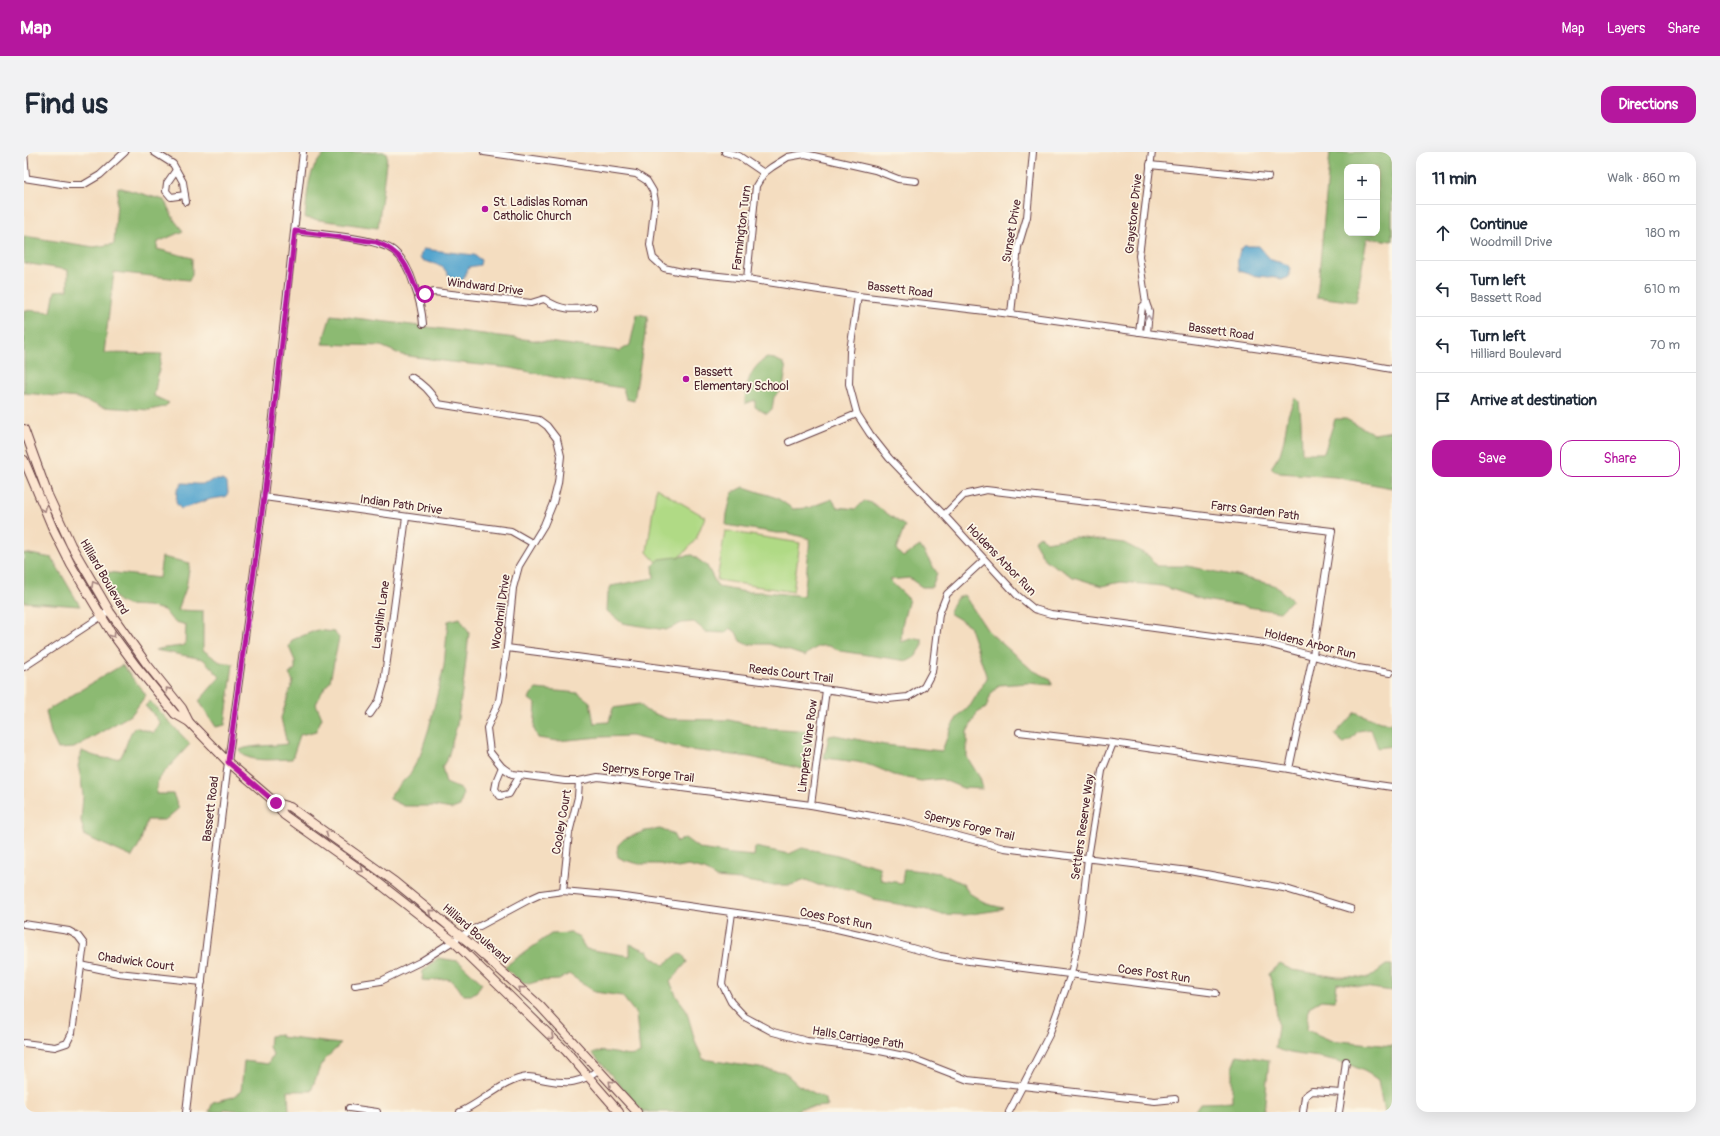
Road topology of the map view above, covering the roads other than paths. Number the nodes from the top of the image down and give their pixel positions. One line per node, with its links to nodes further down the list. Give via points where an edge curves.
1 (24, 152): 12 (street)
2 (125, 152): 12 (street, via 100,175 83,185 68,185)
3 (154, 152): 10 (street, via 173,164)
4 (303, 152): 15 (street, Bassett Road)
5 (484, 152): 16 (street, Bassett Road, via 636,174 647,181 653,191 650,246 652,258 664,268 682,272)
6 (725, 152): 11 (street, via 739,156)
7 (1034, 152): 21 (street, Sunset Drive, via 1027,217 1018,248)
8 (1152, 152): 9 (street, Graystone Drive)
9 (1150, 165): 13 (street); 19 (street, Graystone Drive, via 1139,256)
10 (176, 170): 10 (street, via 183,182 186,199 171,197 166,191 167,183)
11 (764, 173): 14 (street, Farmington Turn, via 788,157 805,154 875,170 898,179); 16 (street, Farmington Turn, via 756,186)
12 (25, 177)
13 (1268, 177)
14 (916, 181)
15 (295, 231): 18 (street, via 376,242 388,247 405,264); 31 (street, Bassett Road)
16 (747, 279): 17 (street, Bassett Road)
17 (858, 296): 21 (street, Bassett Road); 27 (street, Holdens Arbor Run, via 850,351 849,384)
18 (419, 297): 20 (street, Windward Drive, via 434,292 531,304 544,299 555,306 572,310); 22 (street)
19 (1146, 303): 23 (street, Graystone Drive, via 1142,307); 24 (street, Graystone Drive, one-way to 19, via 1149,311)
20 (593, 307)
21 (1011, 314): 23 (street, Bassett Road)
22 (423, 324)
23 (1139, 332): 24 (street, Bassett Road)
24 (1147, 333): 25 (street, Bassett Road)
25 (1392, 369)
26 (411, 377): 34 (street, Woodmill Drive, via 430,391 438,404 539,420 557,439 561,456 558,483 544,525)
27 (857, 414): 29 (street); 32 (street, Holdens Arbor Run, via 889,458)
28 (24, 430): 36 (main road, Hilliard Boulevard, one-way to 28, via 71,545 48,495)
29 (789, 442)
30 (24, 460): 37 (main road, Hilliard Boulevard, one-way to 37, via 53,529)
31 (264, 497): 33 (street, Indian Path Drive); 47 (street, Bassett Road)
32 (944, 515): 35 (street, Holdens Arbor Run); 39 (street, Farrs Garden Path, via 964,495 986,490 1332,531)
33 (406, 516): 34 (street, Indian Path Drive, via 511,531); 43 (street, Laughlin Lane, via 384,683 379,701)
34 (532, 543): 38 (street, Woodmill Drive, via 519,566 513,588)
35 (984, 560): 39 (street, Holdens Arbor Run, via 1034,609 1051,614 1265,643); 42 (street, Reeds Court Trail, via 947,594 939,614 932,672 924,687 908,697 888,699)
36 (110, 612): 37 (street); 44 (main road, Hilliard Boulevard, one-way to 36, via 182,708)
37 (102, 616): 40 (street); 44 (main road, Hilliard Boulevard, one-way to 44, via 157,693 175,714)
38 (507, 648): 42 (street, Reeds Court Trail); 48 (street, Woodmill Drive, via 499,701 487,728 490,752)
39 (1313, 655): 41 (street, Holdens Arbor Run, via 1358,668); 49 (street, Farrs Garden Path)
40 (24, 667)
41 (1390, 673)
42 (826, 690): 53 (street, Limperts Vine Row)
43 (370, 714)
44 (189, 722): 47 (main road, Hilliard Boulevard)
45 (1019, 732): 46 (street)
46 (1113, 743): 49 (street); 54 (street, Settlers Reserve Way, via 1102,771)
47 (228, 762): 59 (main road, Hilliard Boulevard, via 276,803 284,815); 62 (street, Bassett Road)
48 (502, 767): 50 (street, Sperrys Forge Trail, via 512,774); 50 (street, via 495,789 500,796 509,794)
49 (1289, 769): 52 (street)
50 (520, 775): 51 (street, Sperrys Forge Trail)
51 (579, 781): 53 (street, Sperrys Forge Trail, via 598,777); 55 (street, Cooley Court, via 578,797 568,833)
52 (1392, 787)
53 (811, 805): 54 (street, Sperrys Forge Trail, via 905,822 1004,848)
54 (1088, 858): 56 (street, Sperrys Forge Trail, via 1190,871 1283,888); 61 (street, Settlers Reserve Way, via 1076,952)
55 (563, 890): 57 (street, Coes Post Run); 59 (street, Coes Post Run, via 541,894)
56 (1351, 909)
57 (732, 913): 61 (street, Coes Post Run, via 815,924 947,957); 69 (street, Halls Carriage Path, via 722,984 731,1002 745,1017 773,1032 807,1041 865,1048 909,1057 968,1080)
58 (24, 924): 60 (street, Chadwick Court, via 69,931 78,936 84,944)
59 (458, 938): 63 (street, Coes Post Run, via 420,962 382,981); 67 (main road, Hilliard Boulevard, one-way to 59, via 540,1006); 68 (main road, Hilliard Boulevard, one-way to 68)
60 (81, 965): 62 (street, Chadwick Court, via 118,973); 65 (street, via 72,1033 66,1043 55,1047)
61 (1070, 974): 64 (street, Coes Post Run); 69 (street, Settlers Reserve Way, via 1050,1035)
62 (202, 982): 73 (street, Bassett Road)
63 (355, 985)
64 (1216, 993)
65 (24, 1043)
66 (1346, 1062): 70 (street)
67 (598, 1070): 68 (street); 77 (main road, Hilliard Boulevard, one-way to 67)
68 (589, 1077): 75 (street, via 567,1084 529,1077 520,1079); 76 (main road, Hilliard Boulevard)
69 (1023, 1085): 71 (street, Halls Carriage Path, via 1154,1101); 78 (street, Settlers Reserve Way)
70 (1342, 1093): 79 (street, via 1312,1091 1305,1096); 80 (street)
71 (1175, 1099)
72 (350, 1108): 74 (street)
73 (186, 1112)
74 (377, 1112)
75 (460, 1112)
76 (619, 1112)
77 (637, 1112)
78 (1009, 1112)
79 (1303, 1112)
80 (1339, 1112)

